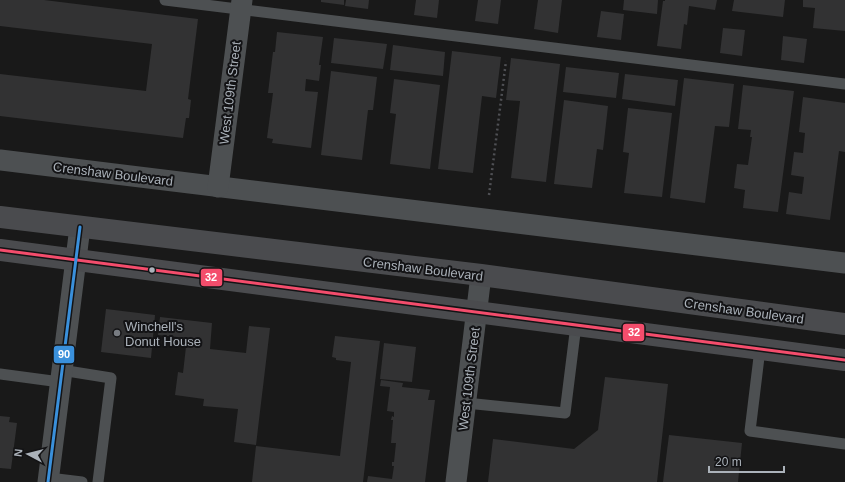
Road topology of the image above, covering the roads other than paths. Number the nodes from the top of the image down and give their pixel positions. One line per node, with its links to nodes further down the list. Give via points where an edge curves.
1 (165, 0): 2 (lane)
2 (241, 5): 3 (lane, via 508,43); 5 (street, West 109th Street)
3 (845, 84)
4 (0, 160): 5 (street, Crenshaw Boulevard)
5 (218, 187): 10 (street, Crenshaw Boulevard)
6 (0, 217): 7 (main road, Crenshaw Boulevard)
7 (80, 227): 9 (street); 11 (main road, Crenshaw Boulevard)
8 (0, 250): 9 (main road)
9 (76, 259): 12 (main road); 18 (street)
10 (845, 263)
11 (481, 276): 12 (street, West 109th Street); 13 (main road, Crenshaw Boulevard)
12 (477, 312): 14 (main road); 19 (street, West 109th Street)
13 (845, 324)
14 (576, 325): 15 (main road); 19 (lane, via 565,414)
15 (760, 349): 16 (main road); 20 (lane, via 750,431)
16 (845, 360)
17 (0, 374): 18 (lane)
18 (61, 376): 21 (street); 23 (lane, via 111,378)
19 (466, 403): 24 (street, West 109th Street)
20 (845, 444)
21 (48, 480): 22 (lane)
22 (82, 482)
23 (98, 482)
24 (456, 482)

